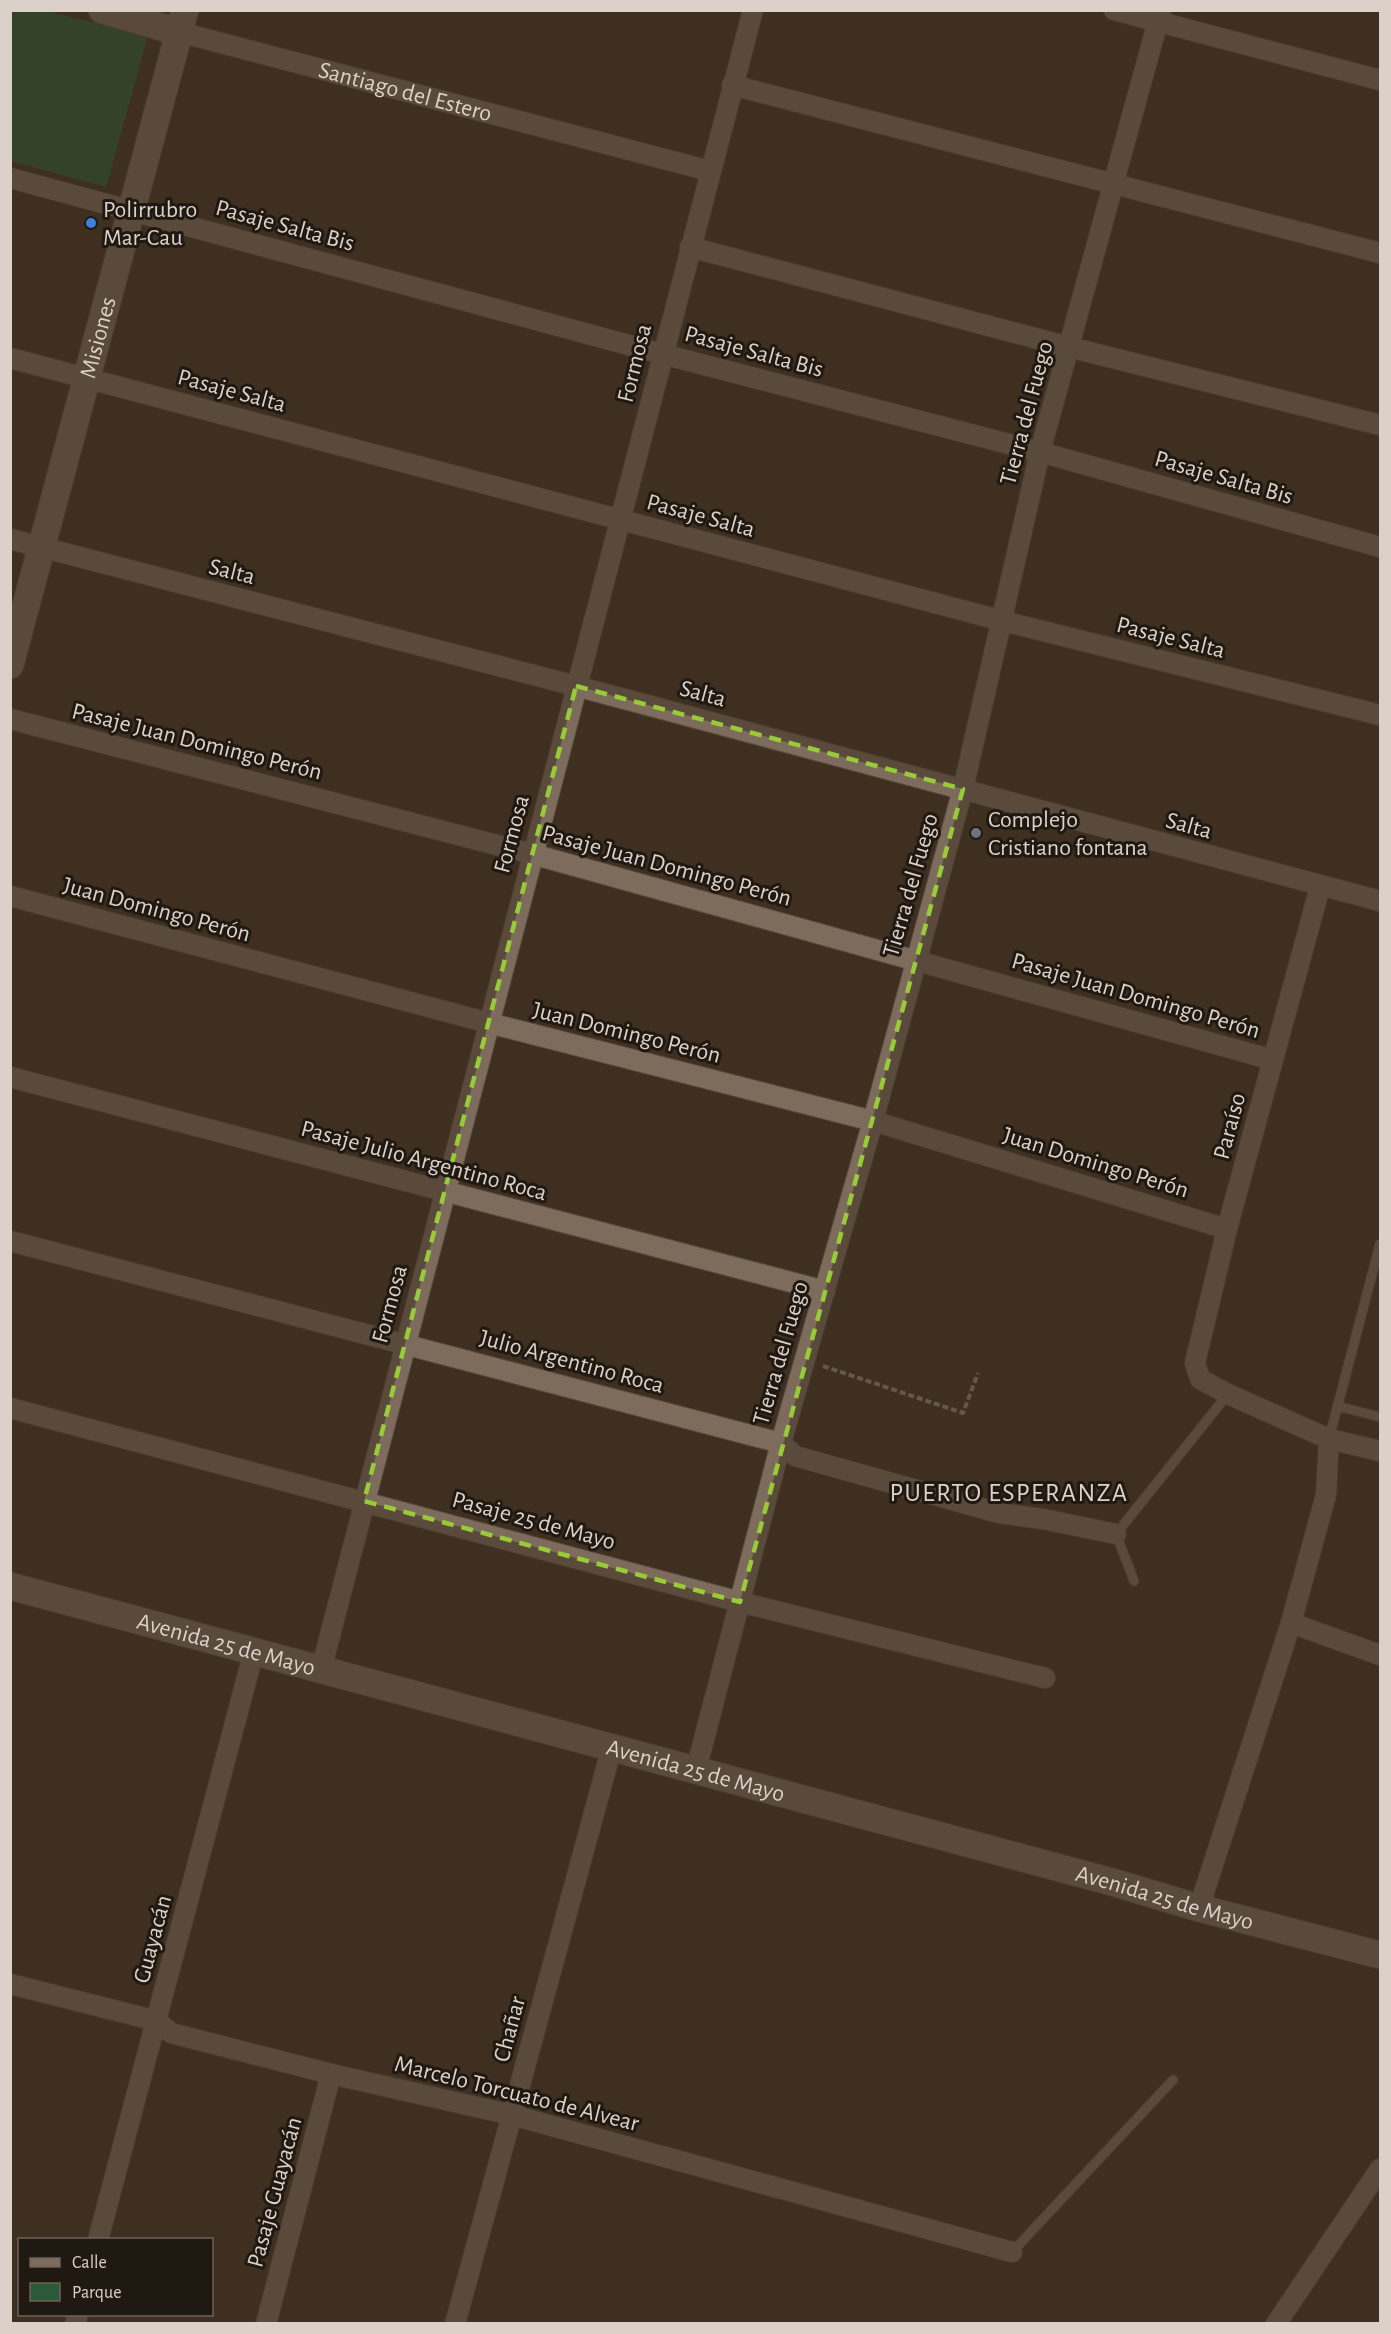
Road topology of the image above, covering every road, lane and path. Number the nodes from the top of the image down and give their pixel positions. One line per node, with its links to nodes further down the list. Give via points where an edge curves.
1 (102, 10): 5 (main road, Santiago del Estero)
2 (753, 10): 7 (street, Formosa)
3 (1114, 10): 4 (street)
4 (1159, 16): 6 (street); 10 (street, Tierra del Fuego)
5 (182, 21): 8 (street, Santiago del Estero); 11 (main road, Misiones)
6 (1380, 80)
7 (732, 85): 8 (street, Formosa); 10 (street)
8 (710, 171): 12 (street, Formosa)
9 (10, 178): 11 (street, Pasaje Salta Bis)
10 (1114, 184): 13 (street); 14 (street, Tierra del Fuego)
11 (132, 210): 15 (street, Pasaje Salta Bis); 17 (main road, Misiones)
12 (690, 247): 14 (street); 15 (street, Formosa)
13 (1380, 253)
14 (1069, 347): 18 (street); 19 (street, Tierra del Fuego)
15 (662, 354): 19 (street, Pasaje Salta Bis); 20 (street, Formosa)
16 (10, 358): 17 (street, Pasaje Salta)
17 (87, 378): 20 (street, Pasaje Salta); 23 (main road, Misiones)
18 (1380, 425)
19 (1040, 452): 22 (street, Pasaje Salta Bis); 24 (street, Tierra del Fuego)
20 (620, 519): 24 (street, Pasaje Salta); 26 (street, Formosa)
21 (10, 539): 23 (street, Salta)
22 (1380, 547)
23 (42, 548): 25 (main road, Misiones); 26 (street, Salta)
24 (1003, 621): 27 (street, Pasaje Salta); 29 (street, Tierra del Fuego)
25 (10, 665)
26 (576, 686): 29 (street, Salta); 30 (street, Formosa)
27 (1380, 715)
28 (10, 719): 30 (street, Pasaje Juan Domingo Perón)
29 (963, 789): 31 (street, Salta); 34 (street, Tierra del Fuego)
30 (532, 854): 34 (street, Pasaje Juan Domingo Perón); 35 (street, Formosa)
31 (1320, 887): 33 (street, Salta); 36 (street, Paraíso)
32 (10, 896): 35 (street, Juan Domingo Perón)
33 (1380, 901)
34 (915, 960): 36 (street, Pasaje Juan Domingo Perón); 38 (street, Tierra del Fuego)
35 (489, 1023): 38 (street, Juan Domingo Perón); 39 (street, Formosa)
36 (1273, 1060): 40 (street, Paraíso)
37 (10, 1077): 39 (street, Pasaje Julio Argentino Roca)
38 (873, 1121): 40 (street, Juan Domingo Perón); 43 (street, Tierra del Fuego)
39 (445, 1192): 43 (street, Pasaje Julio Argentino Roca); 44 (street, Formosa)
40 (1227, 1229): 47 (street, Paraíso, via 1195,1363 1200,1379)
41 (10, 1241): 44 (street, Julio Argentino Roca)
42 (1380, 1244): 48 (lane)
43 (825, 1291): 45 (street, Tierra del Fuego)
44 (405, 1343): 52 (street, Julio Argentino Roca); 54 (street, Formosa)
45 (805, 1360): 46 (path, via 963,1413); 52 (street, Tierra del Fuego)
46 (978, 1373)
47 (1228, 1394): 51 (street); 55 (lane)
48 (1337, 1406): 50 (lane); 51 (lane)
49 (10, 1408): 54 (street, Pasaje 25 de Mayo)
50 (1380, 1417)
51 (1329, 1439): 53 (street); 59 (street, via 1326,1495)
52 (781, 1443): 55 (street, Julio Argentino Roca, via 795,1456 999,1513); 58 (street, Tierra del Fuego)
53 (1380, 1451)
54 (364, 1501): 58 (street, Pasaje 25 de Mayo); 62 (street, Formosa)
55 (1116, 1534): 56 (lane)
56 (1134, 1581)
57 (10, 1586): 60 (main road, Avenida 25 de Mayo)
58 (740, 1602): 63 (street, Pasaje 25 de Mayo); 65 (street, Tierra del Fuego)
59 (1291, 1623): 61 (street); 66 (street)
60 (254, 1651): 62 (main road, Avenida 25 de Mayo); 69 (street, Guayacán)
61 (1380, 1656)
62 (321, 1670): 64 (main road, Avenida 25 de Mayo)
63 (1045, 1678)
64 (612, 1747): 65 (main road, Avenida 25 de Mayo); 72 (street, Chañar)
65 (696, 1770): 66 (main road, Avenida 25 de Mayo)
66 (1199, 1908): 67 (main road, Avenida 25 de Mayo)
67 (1380, 1954)
68 (10, 1984): 69 (street, Marcelo Torcuato de Alvear)
69 (157, 2021): 70 (street, Marcelo Torcuato de Alvear, via 171,2033); 74 (street, Guayacán)
70 (331, 2074): 72 (street, Marcelo Torcuato de Alvear); 76 (street, Pasaje Guayacán)
71 (1173, 2080): 75 (lane)
72 (512, 2115): 75 (street, Marcelo Torcuato de Alvear); 77 (street, Chañar)
73 (1380, 2169): 78 (street)
74 (99, 2238)
75 (1012, 2252)
76 (266, 2324)
77 (455, 2324)
78 (1276, 2324)

